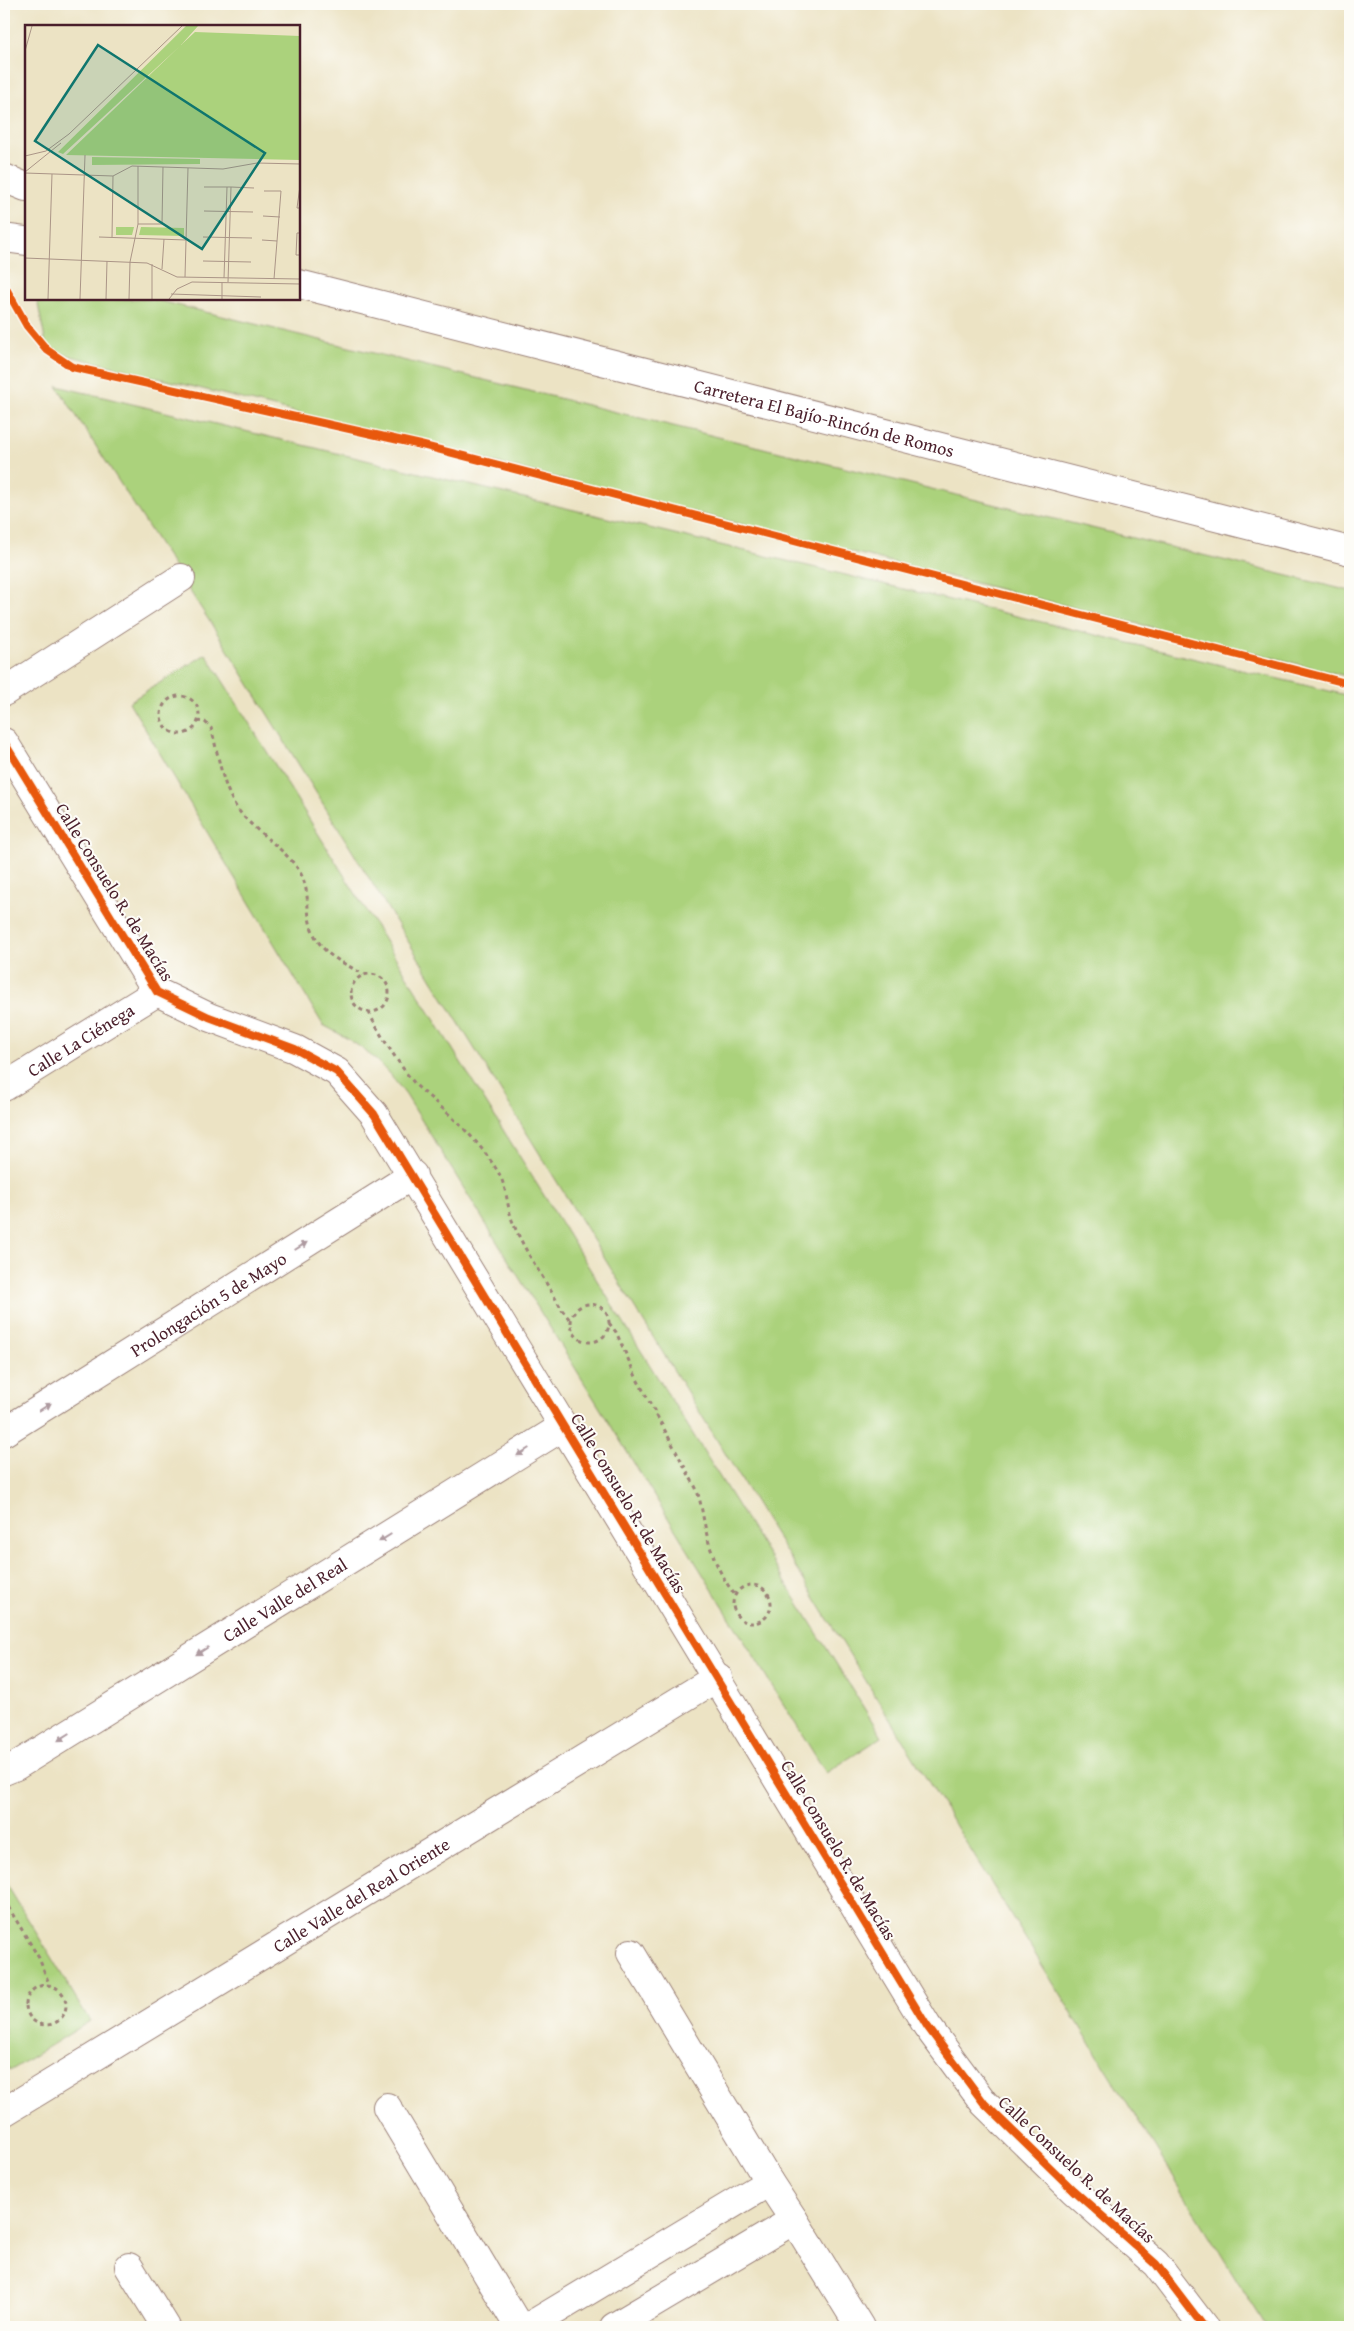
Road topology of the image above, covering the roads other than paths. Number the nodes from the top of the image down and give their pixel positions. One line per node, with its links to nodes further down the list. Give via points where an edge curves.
1 (4, 178): 2 (street)
2 (25, 187)
3 (4, 238): 4 (street)
4 (25, 241)
5 (300, 284): 6 (street, Carretera El Bajío-Rincón de Romos)
6 (1350, 551)
7 (181, 578): 8 (street)
8 (4, 692)
9 (4, 742): 10 (street, Calle Consuelo R. de Macías)
10 (157, 992): 11 (street, Calle La Ciénega); 12 (street, Calle Consuelo R. de Macías, via 209,1017 295,1049 337,1072 374,1114)
11 (4, 1087)
12 (413, 1176): 13 (street, Calle Consuelo R. de Macías); 14 (street, Prolongación 5 de Mayo, one-way to 12)
13 (564, 1426): 15 (street, Calle Consuelo R. de Macías); 16 (street, Calle Valle del Real, one-way to 16)
14 (4, 1432)
15 (718, 1677): 19 (street, Calle Valle del Real Oriente); 28 (street, Calle Consuelo R. de Macías, via 928,2026 984,2103 1073,2190 1156,2264)
16 (4, 1771)
17 (631, 1953): 20 (street)
18 (387, 2107): 24 (street)
19 (4, 2112)
20 (769, 2182): 21 (street); 25 (street)
21 (794, 2220): 26 (street); 27 (street)
22 (129, 2267): 23 (street)
23 (166, 2327)
24 (519, 2327)
25 (528, 2327)
26 (614, 2327)
27 (860, 2327)
28 (1204, 2327)

